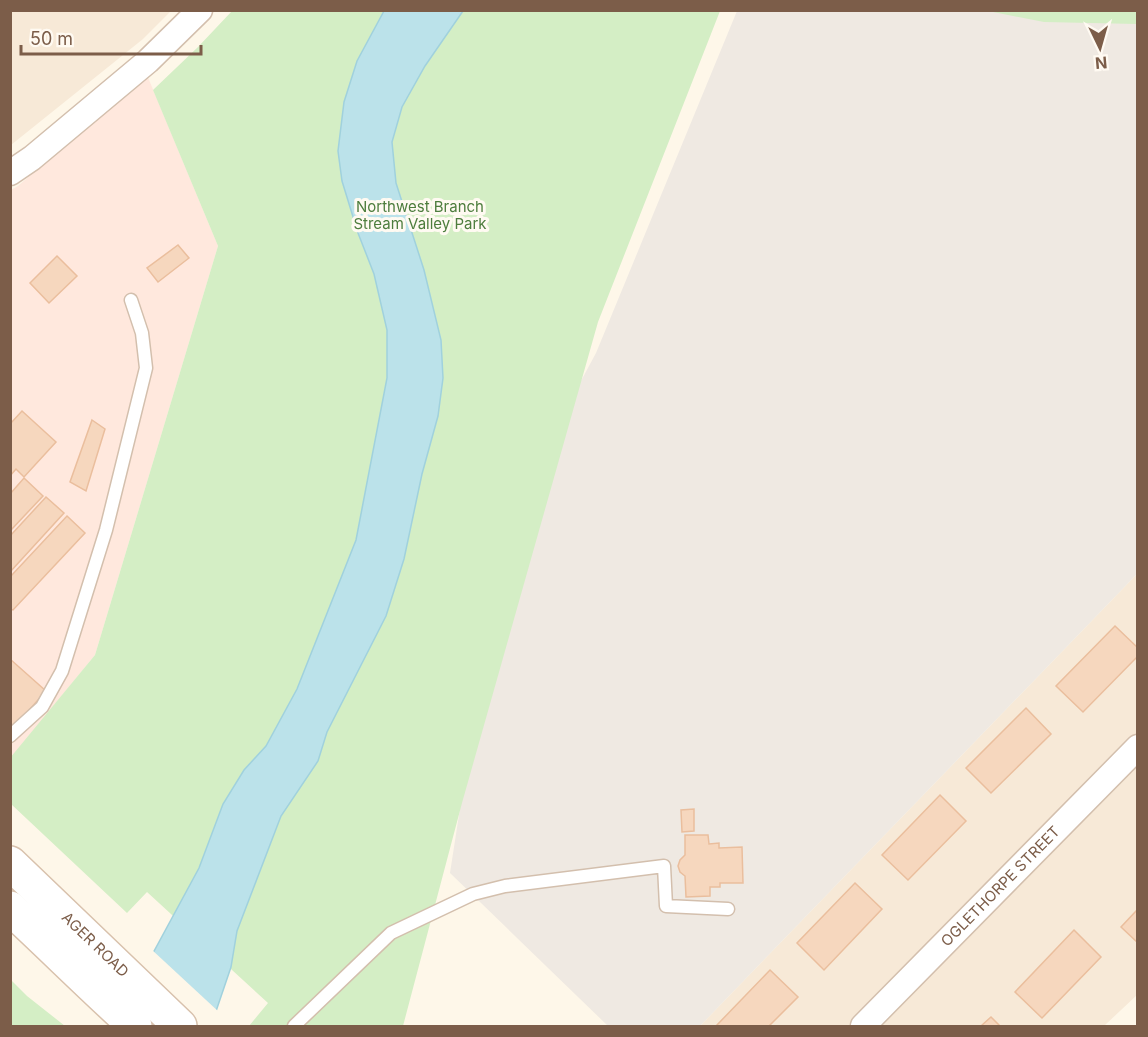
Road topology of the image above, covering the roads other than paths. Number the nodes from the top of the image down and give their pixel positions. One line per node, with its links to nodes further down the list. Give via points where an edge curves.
1 (200, 10): 2 (street, via 148,61)
2 (10, 173)
3 (131, 300): 4 (lane, via 146,368 106,530 62,671 42,707)
4 (10, 736)
5 (1137, 747): 12 (street, OGLETHORPE STREET)
6 (10, 863): 10 (main road, AGER ROAD)
7 (10, 908): 9 (main road, AGER ROAD)
8 (728, 909): 11 (lane, via 666,906 664,866 505,886 472,894 392,933)
9 (135, 1026)
10 (180, 1026)
11 (294, 1026)
12 (863, 1026)

